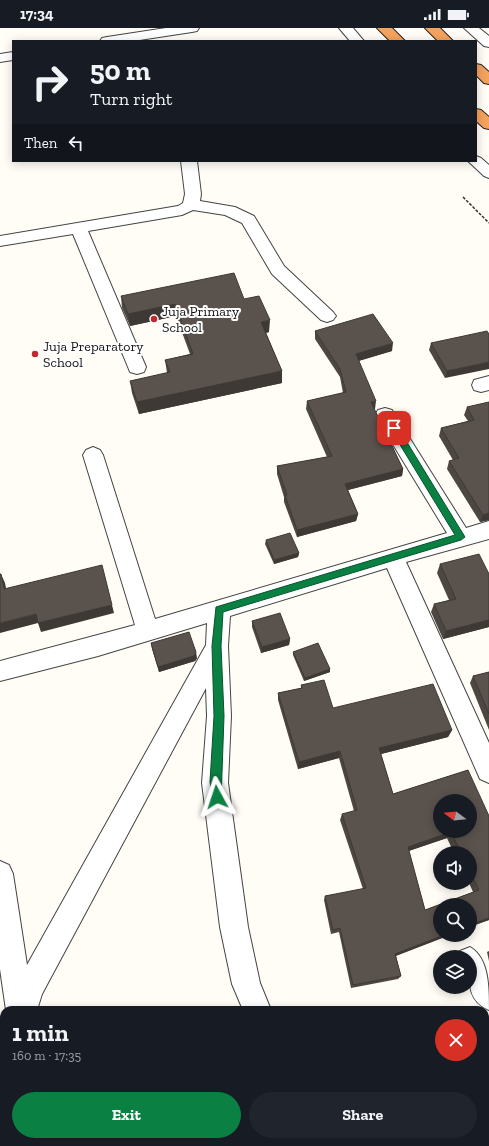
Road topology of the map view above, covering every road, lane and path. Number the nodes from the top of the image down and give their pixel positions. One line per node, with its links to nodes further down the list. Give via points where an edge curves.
1 (192, 28): 6 (street)
2 (346, 28): 8 (street)
3 (384, 28): 9 (highway)
4 (432, 28): 10 (highway)
5 (471, 28): 11 (street)
6 (173, 36): 7 (street)
7 (120, 40)
8 (356, 40)
9 (397, 40)
10 (445, 40)
11 (489, 44)
12 (12, 56): 13 (street)
13 (0, 58)
14 (477, 69): 15 (highway)
15 (489, 80)
16 (477, 114): 17 (highway)
17 (489, 125)
18 (189, 162): 22 (street, via 193,194)
19 (477, 162): 20 (street)
20 (489, 174)
21 (463, 197): 23 (path)
22 (191, 205): 24 (street, via 182,210); 26 (street, via 228,211 248,220 278,270)
23 (489, 223)
24 (80, 228): 25 (street); 27 (street)
25 (0, 241)
26 (327, 316)
27 (137, 367)
28 (385, 415): 31 (street)
29 (93, 455): 34 (street)
30 (489, 530): 31 (street)
31 (461, 537): 32 (street)
32 (393, 557): 33 (street); 37 (street)
33 (219, 610): 34 (street); 35 (street)
34 (148, 631): 36 (street)
35 (216, 646): 42 (street, via 33,981); 43 (street, via 219,716 215,782 234,927 246,984)
36 (0, 671)
37 (489, 771)
38 (0, 874): 41 (street)
39 (477, 974): 40 (street)
40 (489, 996)
41 (19, 1006)
42 (24, 1006)
43 (255, 1006)

